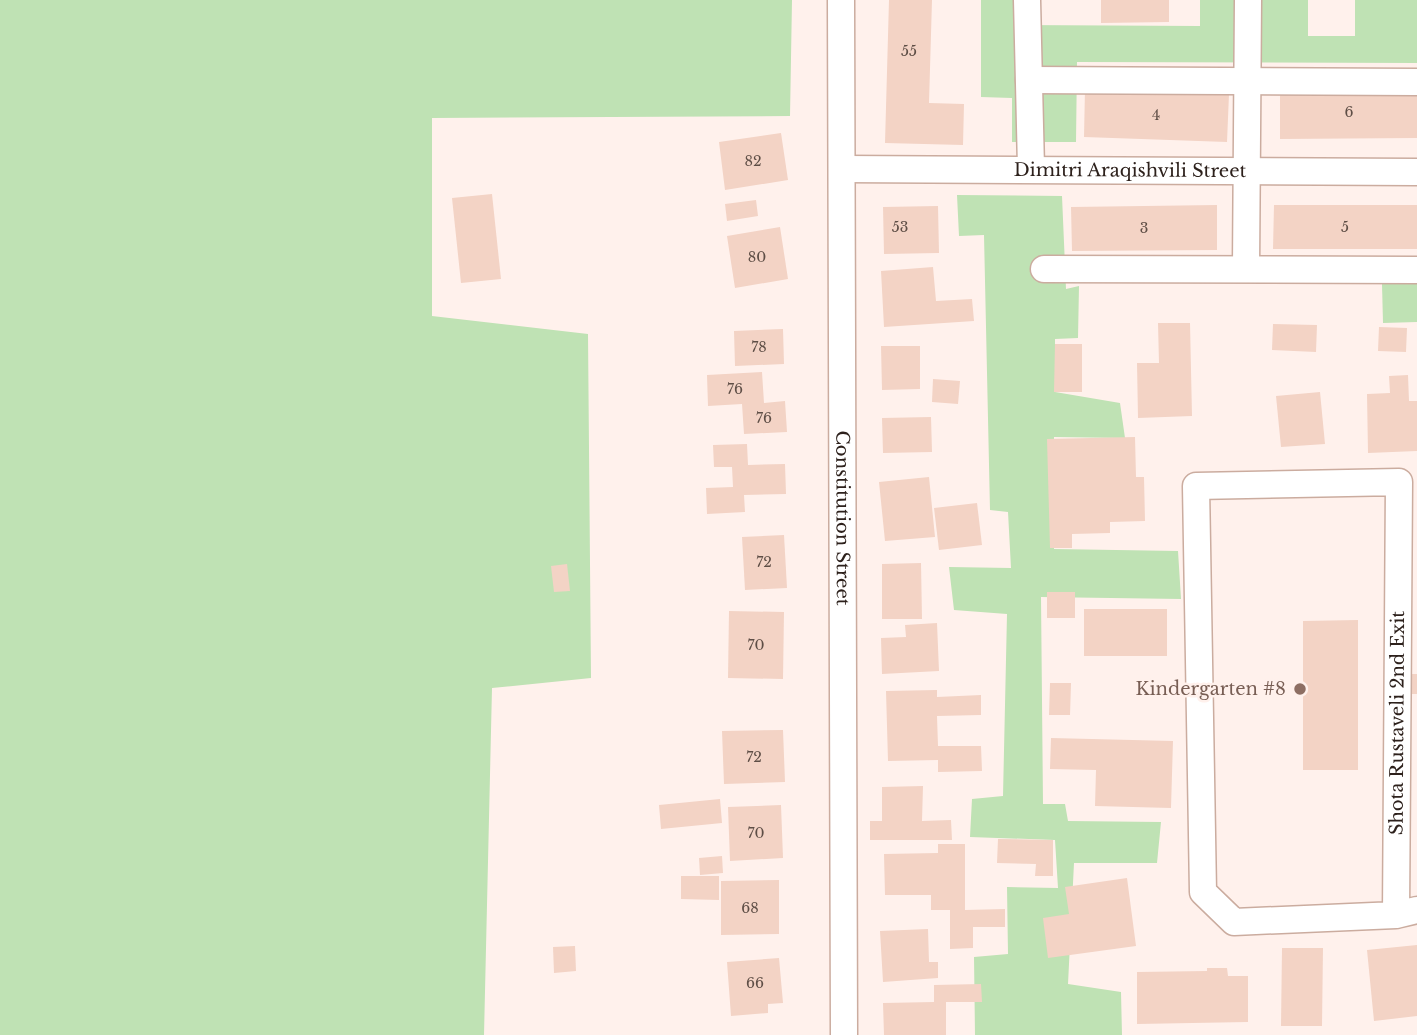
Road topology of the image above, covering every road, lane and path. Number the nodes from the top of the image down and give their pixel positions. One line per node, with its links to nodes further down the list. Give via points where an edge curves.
1 (841, 0): 8 (street, Constitution Street)
2 (1027, 0): 4 (street)
3 (1248, 0): 5 (street)
4 (1029, 80): 5 (street); 7 (street)
5 (1247, 80): 6 (street); 9 (street)
6 (1417, 82)
7 (1031, 168): 8 (street, Dimitri Araqishvili Street); 9 (street, Dimitri Araqishvili Street)
8 (844, 169): 16 (street, Constitution Street)
9 (1246, 169): 10 (street, Dimitri Araqishvili Street); 11 (street)
10 (1417, 172)
11 (1246, 268): 12 (street); 13 (street)
12 (1044, 269)
13 (1417, 270)
14 (1407, 531): 15 (street, Shota Rustaveli 2nd Exit); 15 (street, Shota Rustaveli 2nd Exit, via 1399,482 1196,486 1203,892 1234,922)
15 (1406, 912)
16 (844, 1035)

